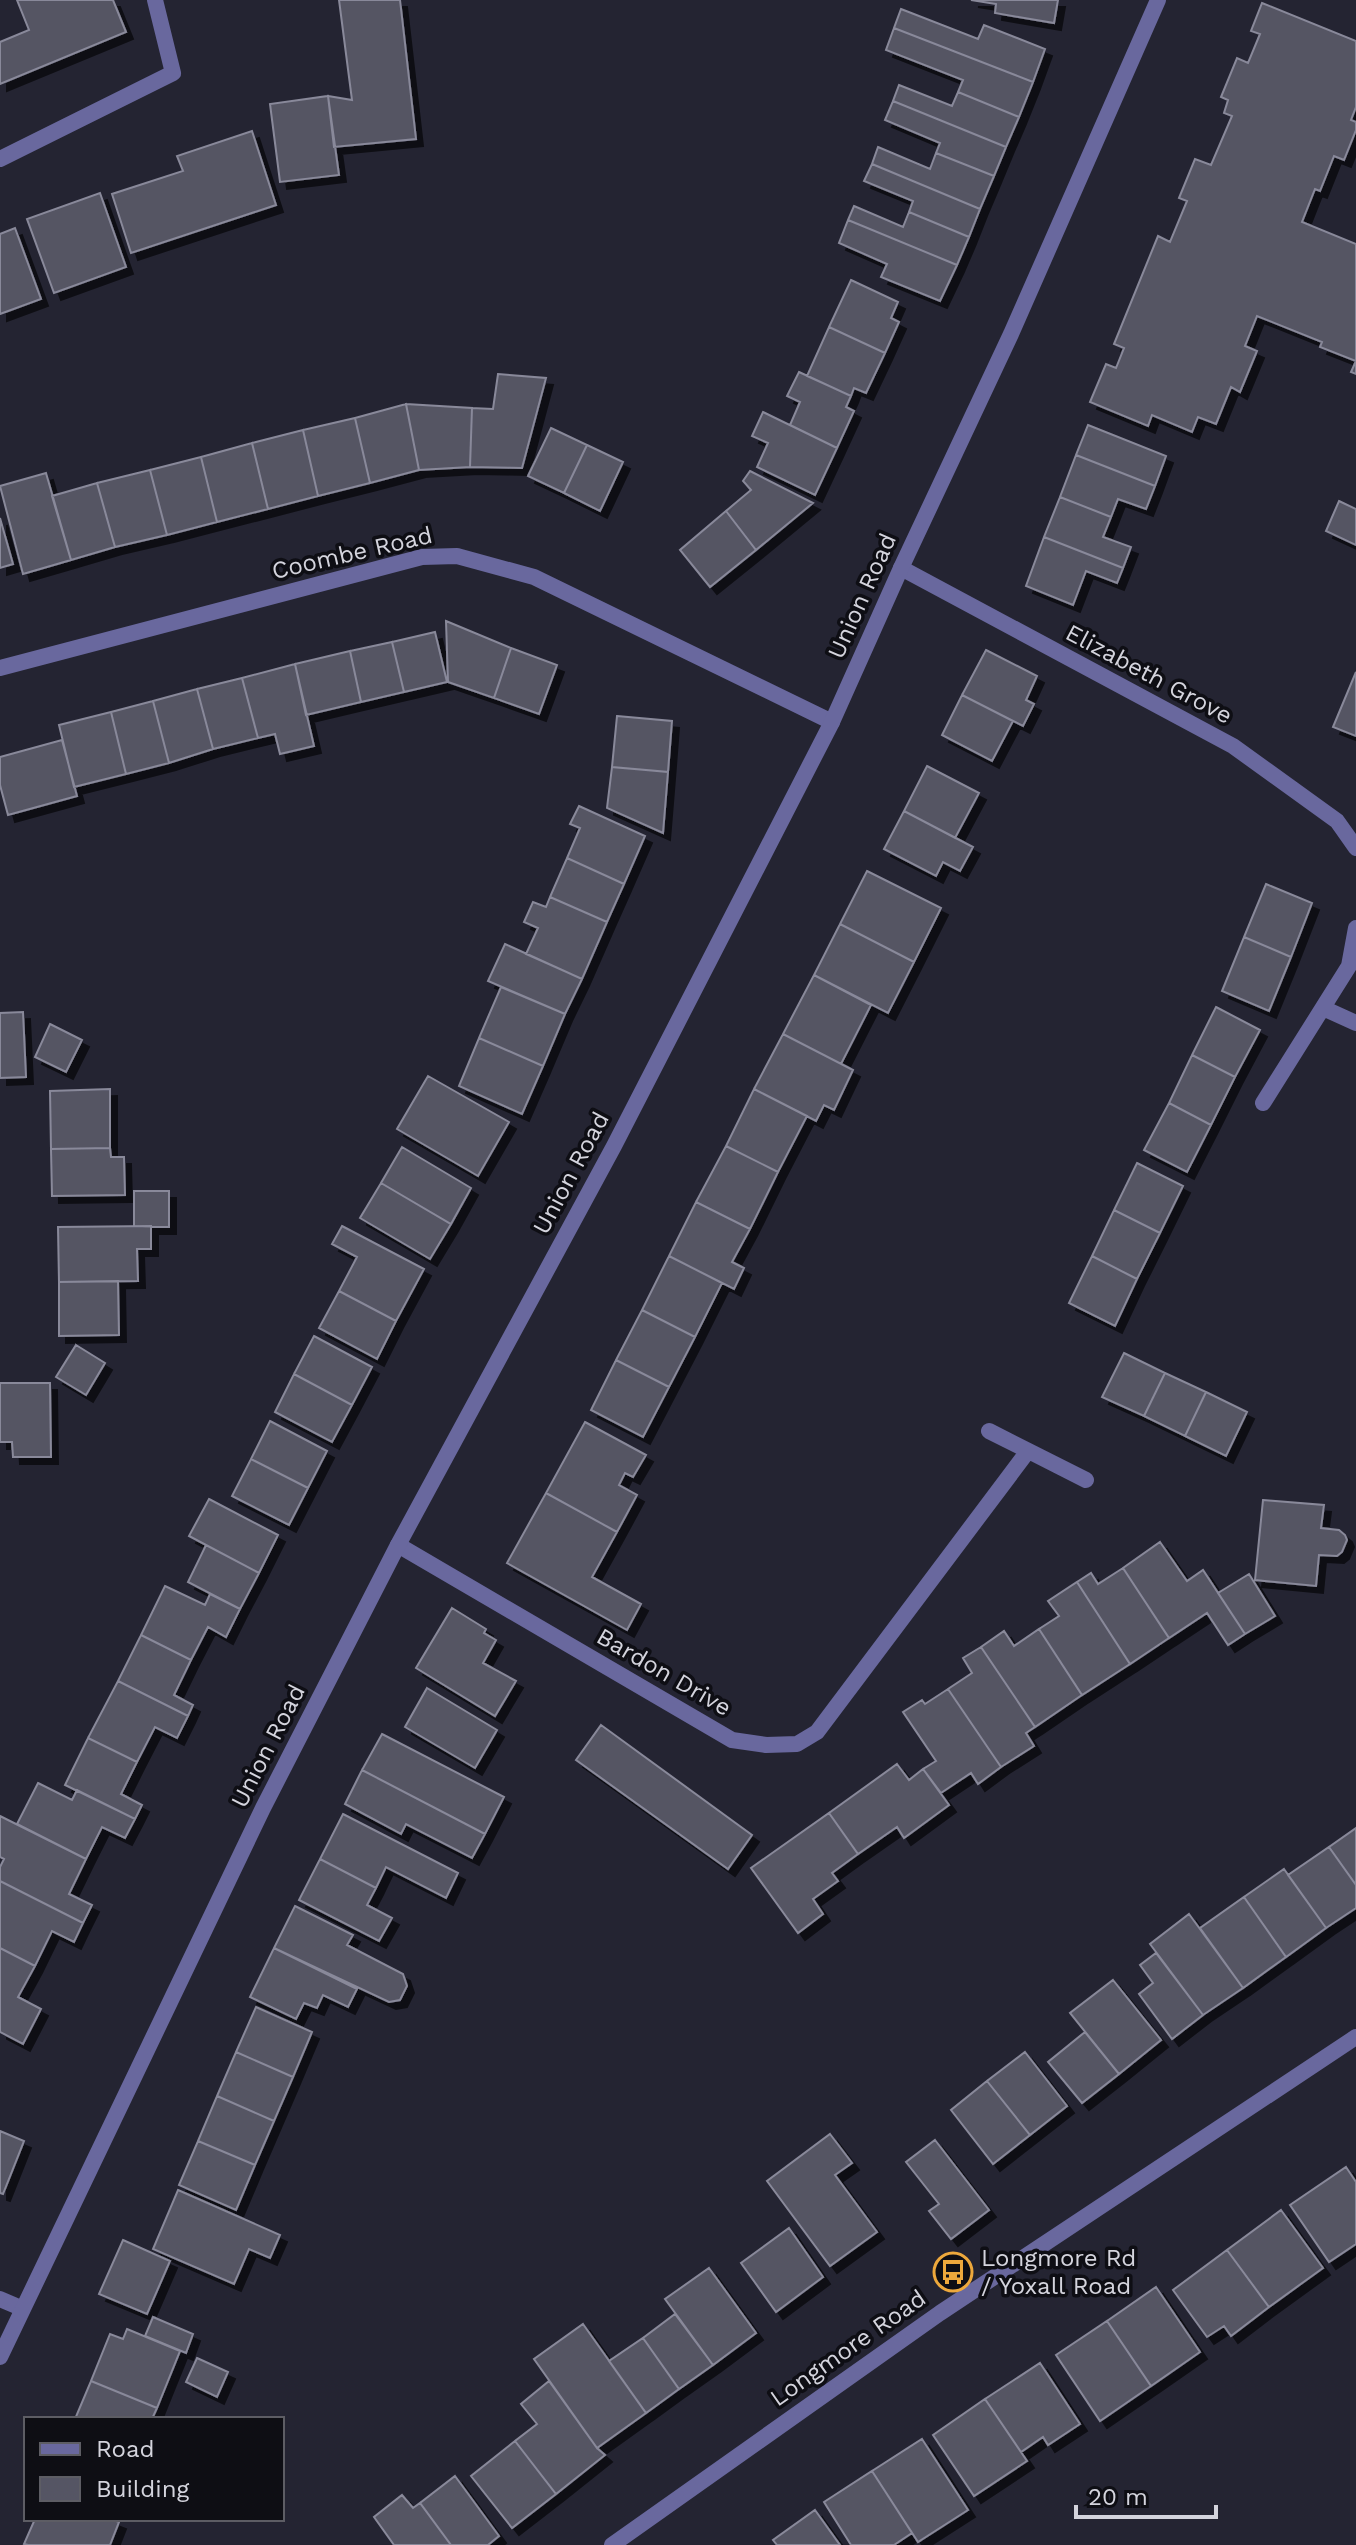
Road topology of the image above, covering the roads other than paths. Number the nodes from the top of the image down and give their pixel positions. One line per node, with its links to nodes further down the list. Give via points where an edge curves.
1 (155, 0): 3 (street, via 173,73)
2 (1158, 0): 4 (street, Union Road)
3 (0, 159)
4 (901, 568): 6 (street, Union Road); 7 (street, Elizabeth Grove, via 1233,746 1337,821)
5 (0, 668): 6 (street, Coombe Road, via 422,557 457,556 534,577)
6 (832, 722): 15 (street, Union Road, via 614,1146)
7 (1356, 848)
8 (1356, 928): 9 (street, via 1349,966)
9 (1323, 1008): 10 (street); 11 (street)
10 (1356, 1023)
11 (1263, 1103)
12 (989, 1431): 13 (street)
13 (1028, 1451): 14 (street); 15 (street, Bardon Drive, via 817,1732 797,1744 732,1740)
14 (1086, 1480)
15 (398, 1545): 18 (street, Union Road, via 263,1808)
16 (1356, 2037): 20 (street, Longmore Road, via 940,2313)
17 (0, 2299): 18 (street)
18 (21, 2308): 19 (street, Union Road)
19 (0, 2357)
20 (612, 2545)

